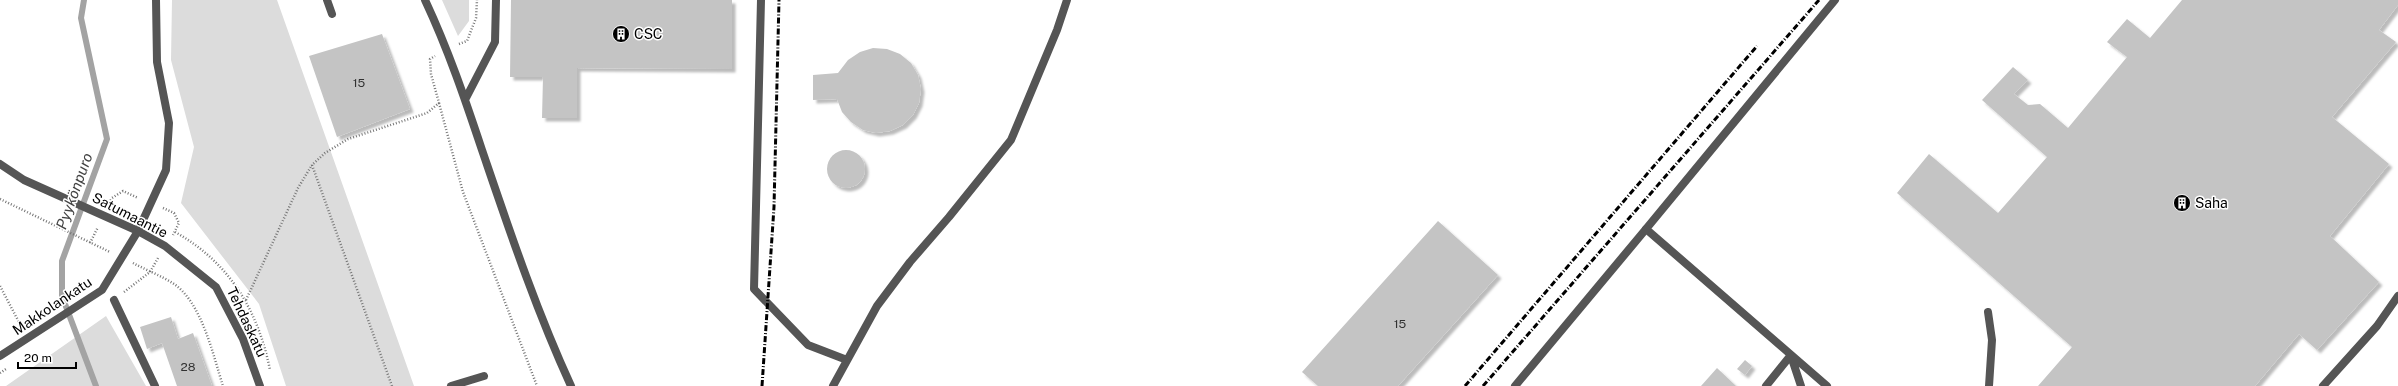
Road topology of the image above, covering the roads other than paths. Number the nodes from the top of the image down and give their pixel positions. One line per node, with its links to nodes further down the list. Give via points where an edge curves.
1 (156, 0): 12 (street, Makkolankatu, via 157,62 169,124 166,170)
2 (327, 0): 8 (street)
3 (425, 0): 9 (street)
4 (496, 0): 9 (street, via 496,42)
5 (761, 0): 19 (street, via 754,289 808,345)
6 (1067, 0): 19 (street, via 1011,140 877,306)
7 (1835, 0): 11 (street)
8 (332, 14)
9 (466, 98): 24 (street, via 482,150 553,347)
10 (0, 164): 12 (street, Satumaantie, via 24,180)
11 (1646, 229): 17 (street); 26 (street)
12 (138, 231): 13 (street, Satumaantie); 18 (street, Makkolankatu, via 102,290)
13 (183, 259): 22 (street, Tehdaskatu, via 216,287 243,339)
14 (2398, 296): 31 (street, via 2377,326)
15 (114, 300): 21 (street)
16 (1988, 312): 30 (street, via 1992,340)
17 (1791, 355): 27 (street); 28 (street); 29 (street)
18 (0, 356)
19 (847, 360): 25 (street)
20 (484, 376): 23 (street)
21 (155, 386)
22 (260, 386)
23 (451, 386)
24 (571, 386)
25 (833, 386)
26 (1515, 386)
27 (1766, 386)
28 (1802, 386)
29 (1827, 386)
30 (1989, 386)
31 (2323, 386)

